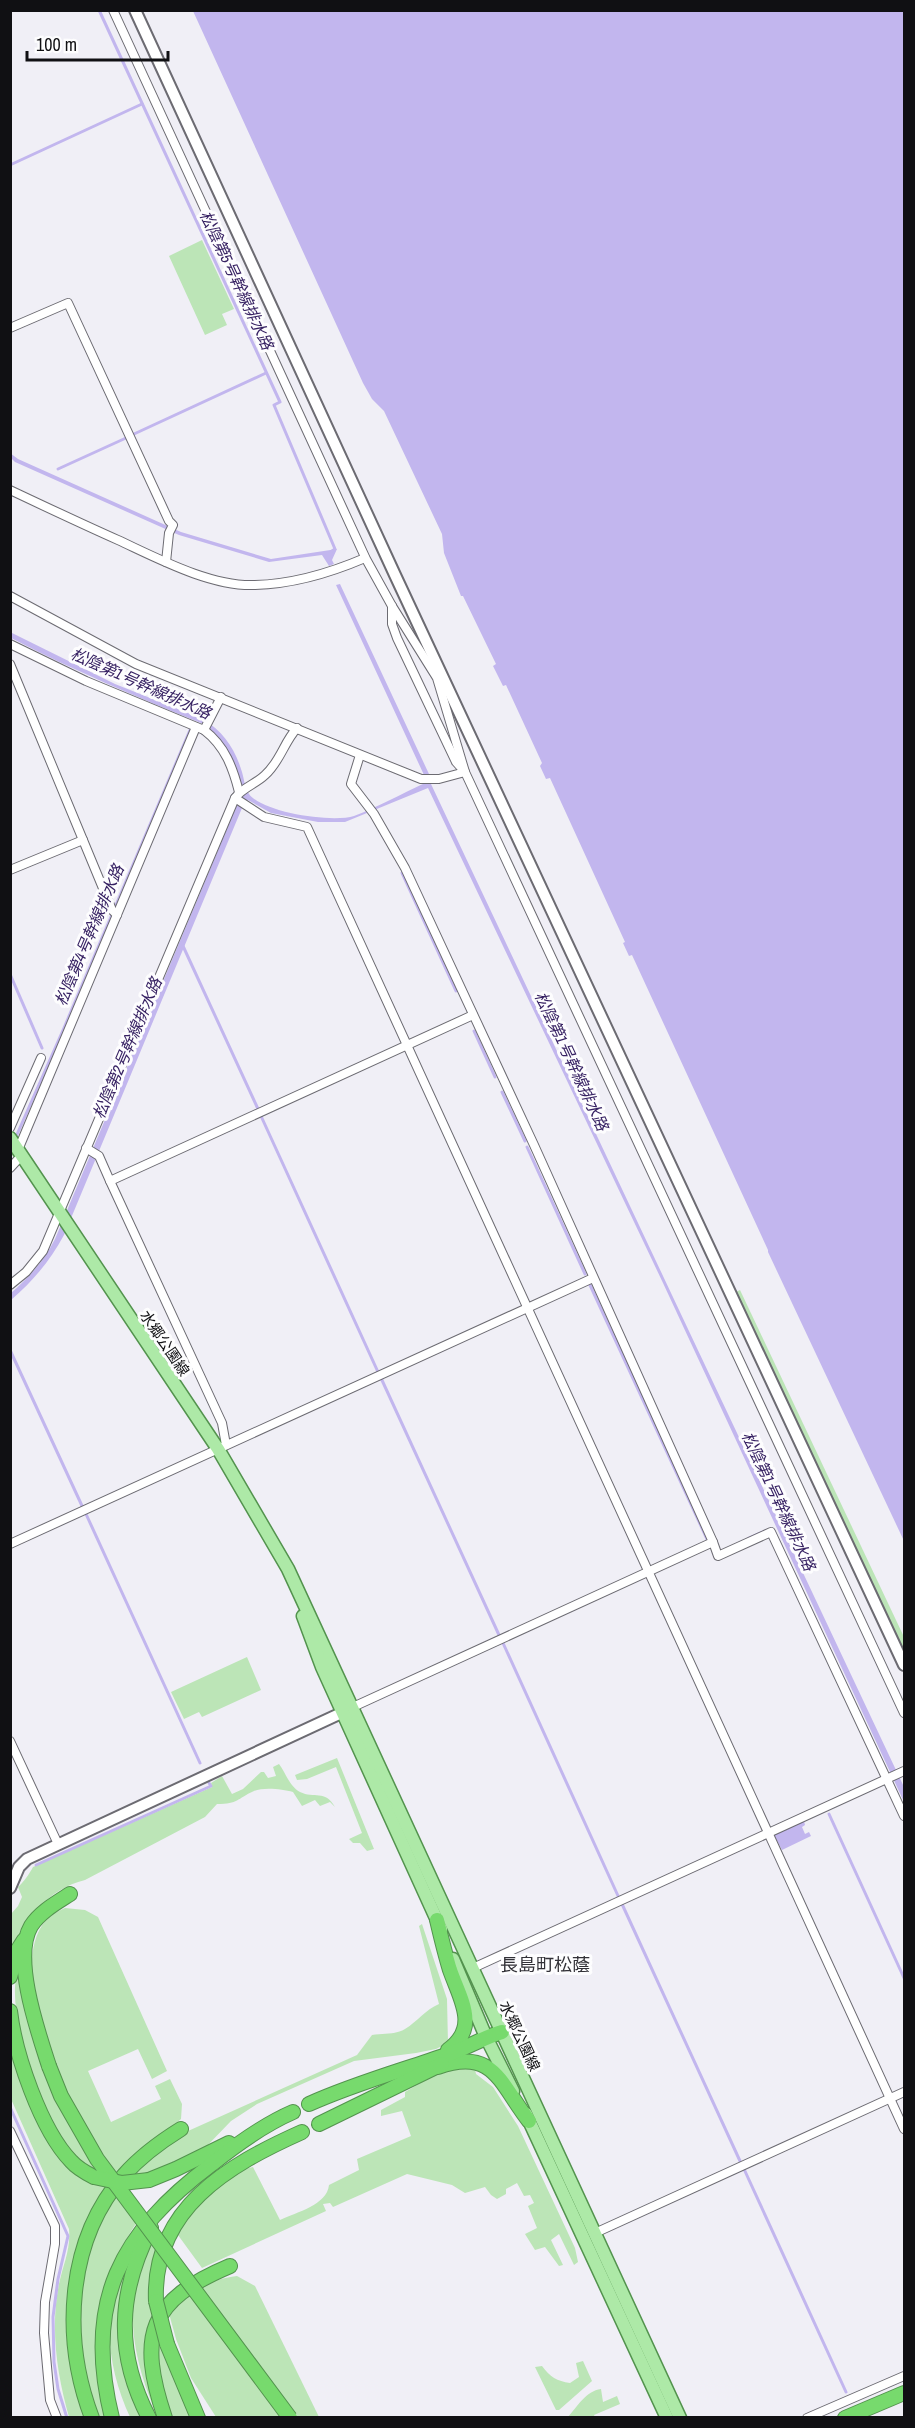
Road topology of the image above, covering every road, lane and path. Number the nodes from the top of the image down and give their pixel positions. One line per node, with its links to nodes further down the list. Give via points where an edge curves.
1 (113, 10): 5 (street)
2 (135, 10): 11 (street)
3 (10, 328): 6 (street, via 68,303 173,525)
4 (10, 489): 6 (street)
5 (365, 558): 6 (street, via 330,573 254,585 216,579); 8 (street)
6 (166, 562)
7 (10, 596): 12 (street, via 136,664)
8 (392, 606): 11 (street); 16 (street, via 397,638 456,762)
9 (10, 644): 13 (street, via 86,681)
10 (10, 664): 18 (street)
11 (440, 677): 16 (street); 37 (street)
12 (221, 697): 13 (street); 14 (street)
13 (204, 726): 17 (street, via 229,760); 20 (street)
14 (297, 728): 15 (street); 17 (street, via 277,762)
15 (360, 754): 16 (street, via 422,780); 21 (street, via 351,784 405,867)
16 (465, 772): 39 (street)
17 (238, 795): 22 (street, via 264,817 307,827); 26 (street)
18 (83, 840): 19 (street); 20 (street)
19 (10, 870)
20 (115, 913): 25 (street)
21 (473, 1015): 22 (street); 30 (street)
22 (407, 1045): 28 (street); 32 (street)
23 (41, 1058): 24 (street)
24 (10, 1128)
25 (17, 1148): 27 (street); 29 (main road, 水郷公園線)
26 (88, 1149): 28 (street, via 99,1156); 29 (street)
27 (10, 1168)
28 (110, 1180): 33 (street, via 222,1423)
29 (64, 1217): 31 (street, via 43,1251); 33 (main road, 水郷公園線)
30 (593, 1278): 32 (street); 34 (street)
31 (10, 1285)
32 (528, 1308): 33 (street); 36 (street)
33 (222, 1447): 35 (street); 38 (main road, 水郷公園線, via 288,1569)
34 (713, 1542): 36 (street); 42 (street, via 718,1556 771,1532)
35 (10, 1544)
36 (648, 1572): 38 (street); 44 (street)
37 (904, 1665)
38 (348, 1710): 45 (street); 48 (main road, 水郷公園線); 50 (main road, 水郷公園線)
39 (904, 1713)
40 (10, 1741): 45 (street)
41 (903, 1772): 42 (street)
42 (887, 1778): 43 (street); 44 (street)
43 (904, 1816)
44 (768, 1833): 50 (street); 57 (street)
45 (58, 1844): 46 (street, via 27,1859)
46 (10, 1888)
47 (70, 1894): 49 (highway, via 48,1907)
48 (437, 1920): 54 (main road, 水郷公園線); 55 (highway, via 464,2006 465,2026 457,2043)
49 (30, 1927): 51 (highway, via 17,1951); 83 (highway, bridge, via 27,1989 33,2018 70,2112 97,2159)
50 (473, 1968): 53 (main road, 水郷公園線)
51 (10, 1977)
52 (10, 2011): 60 (highway, bridge, via 22,2063 47,2124 71,2162 94,2177 122,2183 149,2180)
53 (502, 2032): 54 (highway); 68 (main road, 水郷公園線)
54 (488, 2039): 55 (highway); 61 (main road, 水郷公園線)
55 (424, 2067): 58 (highway); 61 (highway, via 457,2061 485,2065 499,2077); 62 (highway)
56 (904, 2092): 57 (street)
57 (891, 2098): 64 (street); 68 (street)
58 (309, 2104)
59 (293, 2112): 60 (highway)
60 (274, 2120): 67 (highway, via 234,2146)
61 (530, 2121): 84 (main road, 水郷公園線)
62 (319, 2124)
63 (181, 2129): 76 (highway, via 123,2176 98,2215 82,2258 74,2302 74,2347)
64 (904, 2129)
65 (10, 2131): 75 (street, via 55,2226 44,2333 50,2400)
66 (302, 2132): 73 (highway, bridge, via 206,2188 172,2228 160,2256 156,2301 167,2344)
67 (170, 2199): 70 (highway, via 138,2234 117,2269 105,2308); 79 (highway, via 143,2244 125,2301 128,2362)
68 (595, 2233): 85 (main road, 水郷公園線)
69 (230, 2266): 80 (highway, via 183,2290 164,2309 156,2324 151,2367)
70 (105, 2372): 77 (highway); 78 (highway)
71 (904, 2376): 86 (street)
72 (904, 2393): 87 (highway)
73 (189, 2396): 81 (highway); 82 (highway)
74 (904, 2399): 88 (highway)
75 (57, 2418)
76 (92, 2418)
77 (112, 2418)
78 (122, 2418)
79 (149, 2418)
80 (165, 2418)
81 (198, 2418)
82 (203, 2418)
83 (290, 2418)
84 (667, 2418)
85 (680, 2418)
86 (807, 2418)
87 (845, 2418)
88 (864, 2418)

